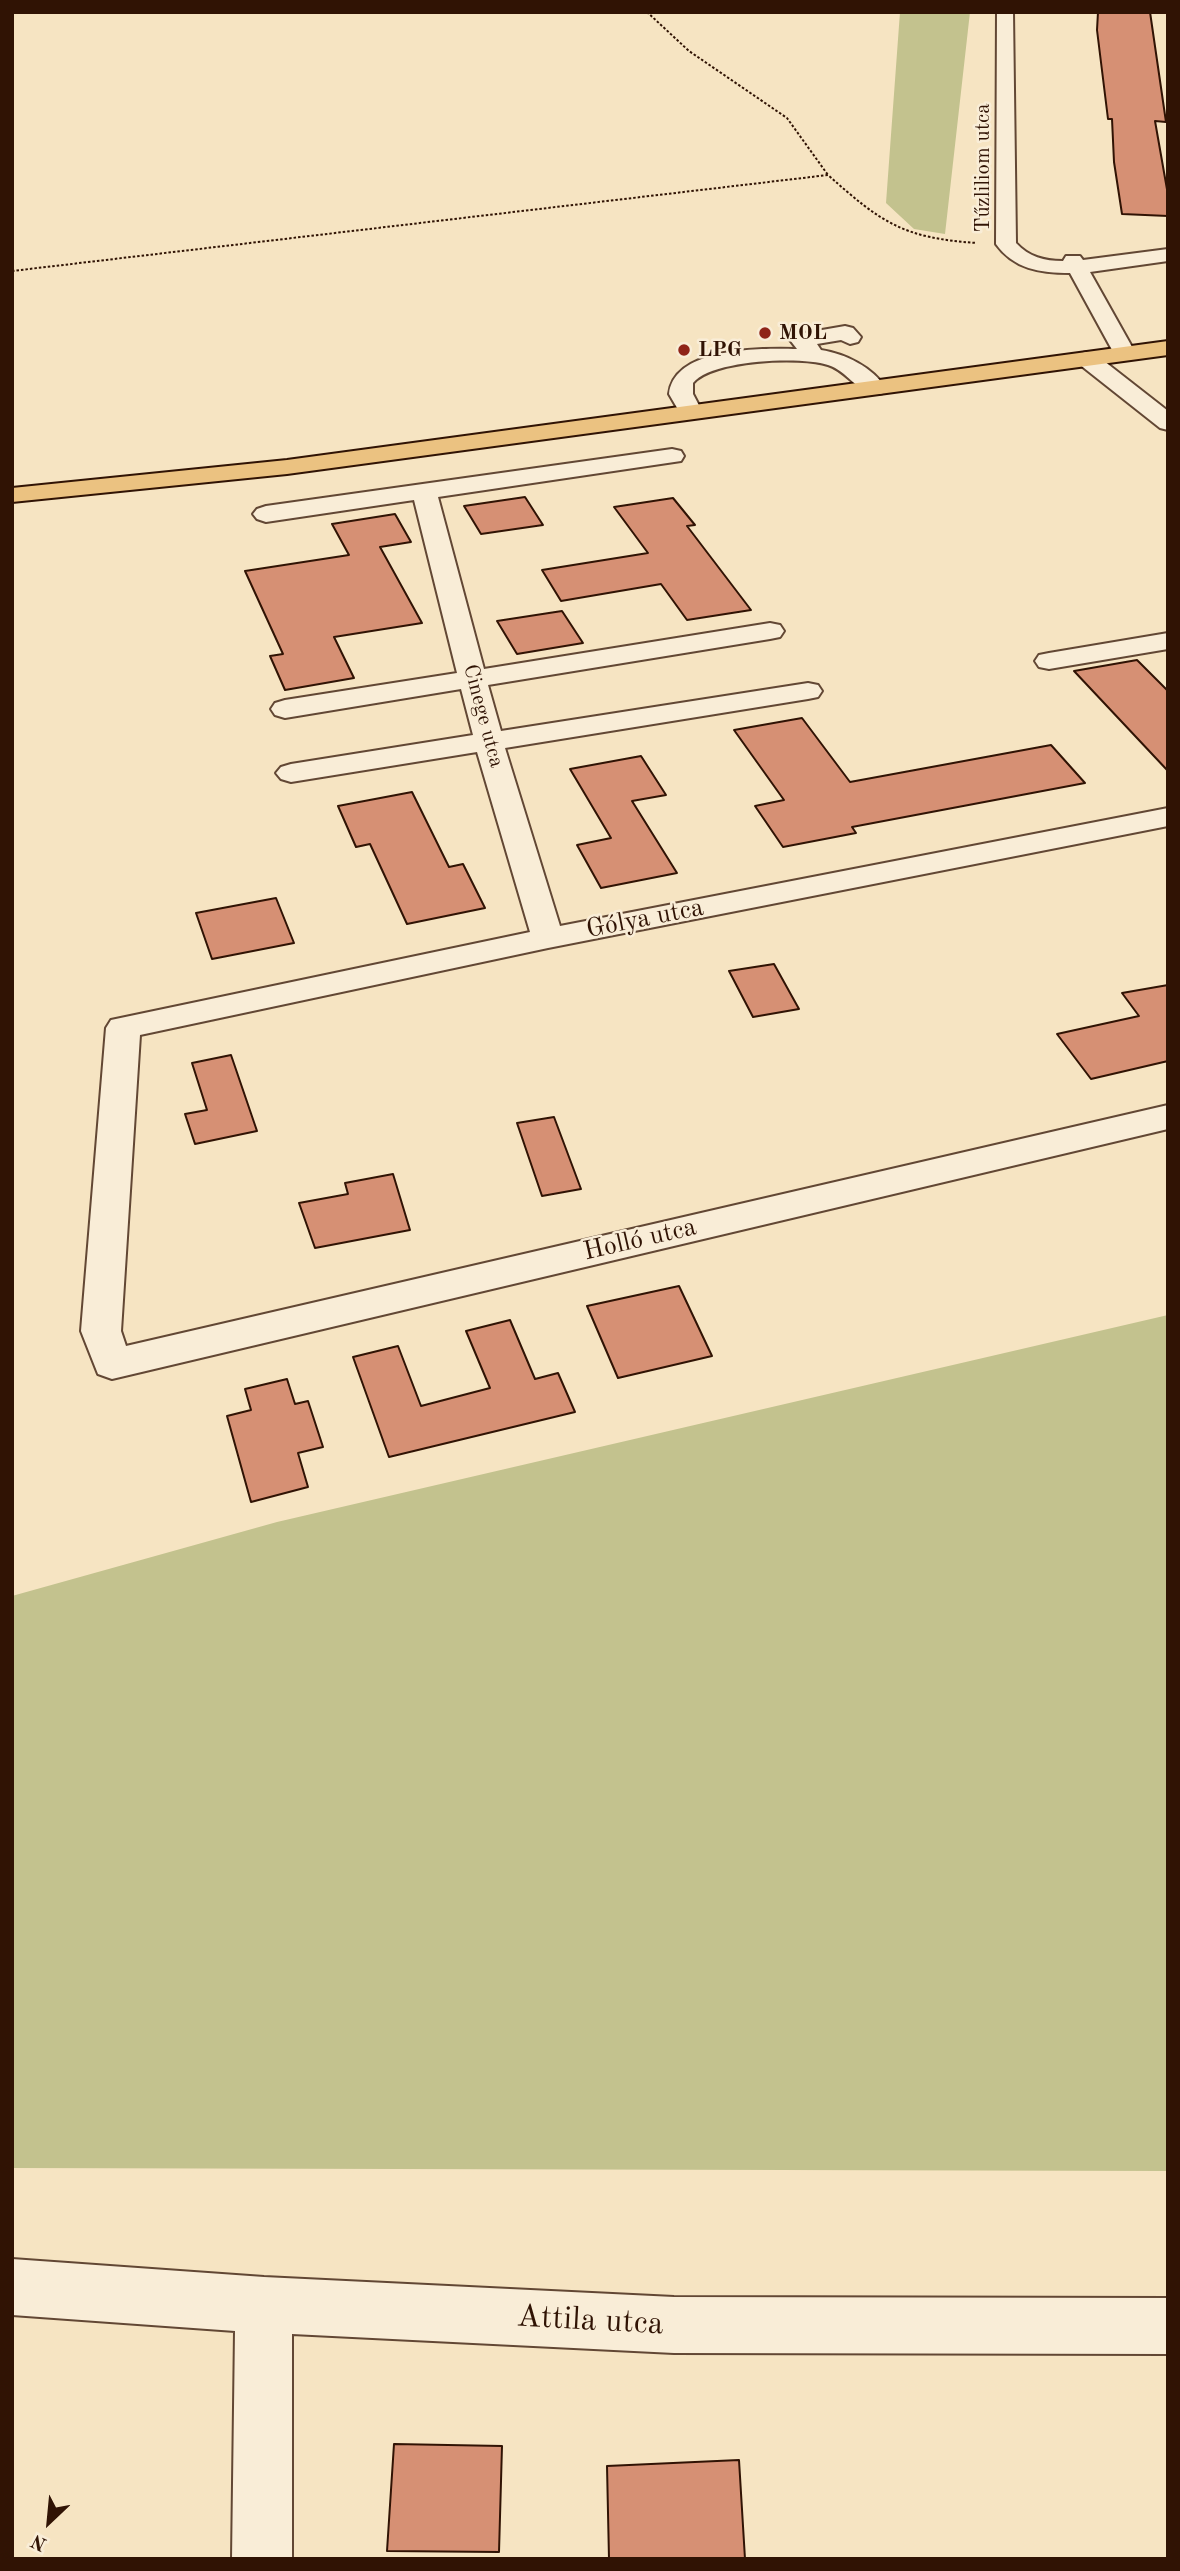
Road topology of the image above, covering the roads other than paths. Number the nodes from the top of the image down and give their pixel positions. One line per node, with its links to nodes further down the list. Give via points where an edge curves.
1 (1005, 12): 3 (street, Tűzliliom utca, via 1006,244 1021,260 1056,267)
2 (1168, 255): 3 (street, Tűzliliom utca)
3 (1075, 263): 6 (street)
4 (850, 337): 7 (street, via 845,333 801,340)
5 (1168, 348): 6 (main road)
6 (1125, 354): 8 (main road)
7 (814, 355): 9 (street, via 845,364); 12 (street, via 724,362 695,369 680,388)
8 (1087, 359): 9 (main road); 11 (street)
9 (875, 388): 12 (main road)
10 (1168, 394): 11 (street)
11 (1137, 399): 13 (street)
12 (691, 413): 16 (main road, via 287,467)
13 (1168, 424)
14 (672, 456): 17 (street)
15 (12, 488): 16 (main road)
16 (56, 490): 18 (main road)
17 (424, 492): 19 (street); 23 (street, Cinege utca)
18 (12, 495)
19 (266, 514)
20 (770, 631): 23 (street)
21 (1168, 641): 22 (street)
22 (1049, 661)
23 (472, 678): 25 (street); 26 (street, Cinege utca)
24 (808, 691): 26 (street)
25 (285, 709)
26 (489, 742): 27 (street); 29 (street, Cinege utca)
27 (292, 773)
28 (1168, 817): 29 (street, Gólya utca)
29 (548, 938): 31 (street, Gólya utca, via 123,1028 101,1331)
30 (1168, 1117): 31 (street, Holló utca)
31 (112, 1364)
32 (12, 2287): 33 (street, Attila utca)
33 (264, 2305): 34 (street, Attila utca, via 674,2325); 35 (street)
34 (1168, 2326)
35 (262, 2559)

